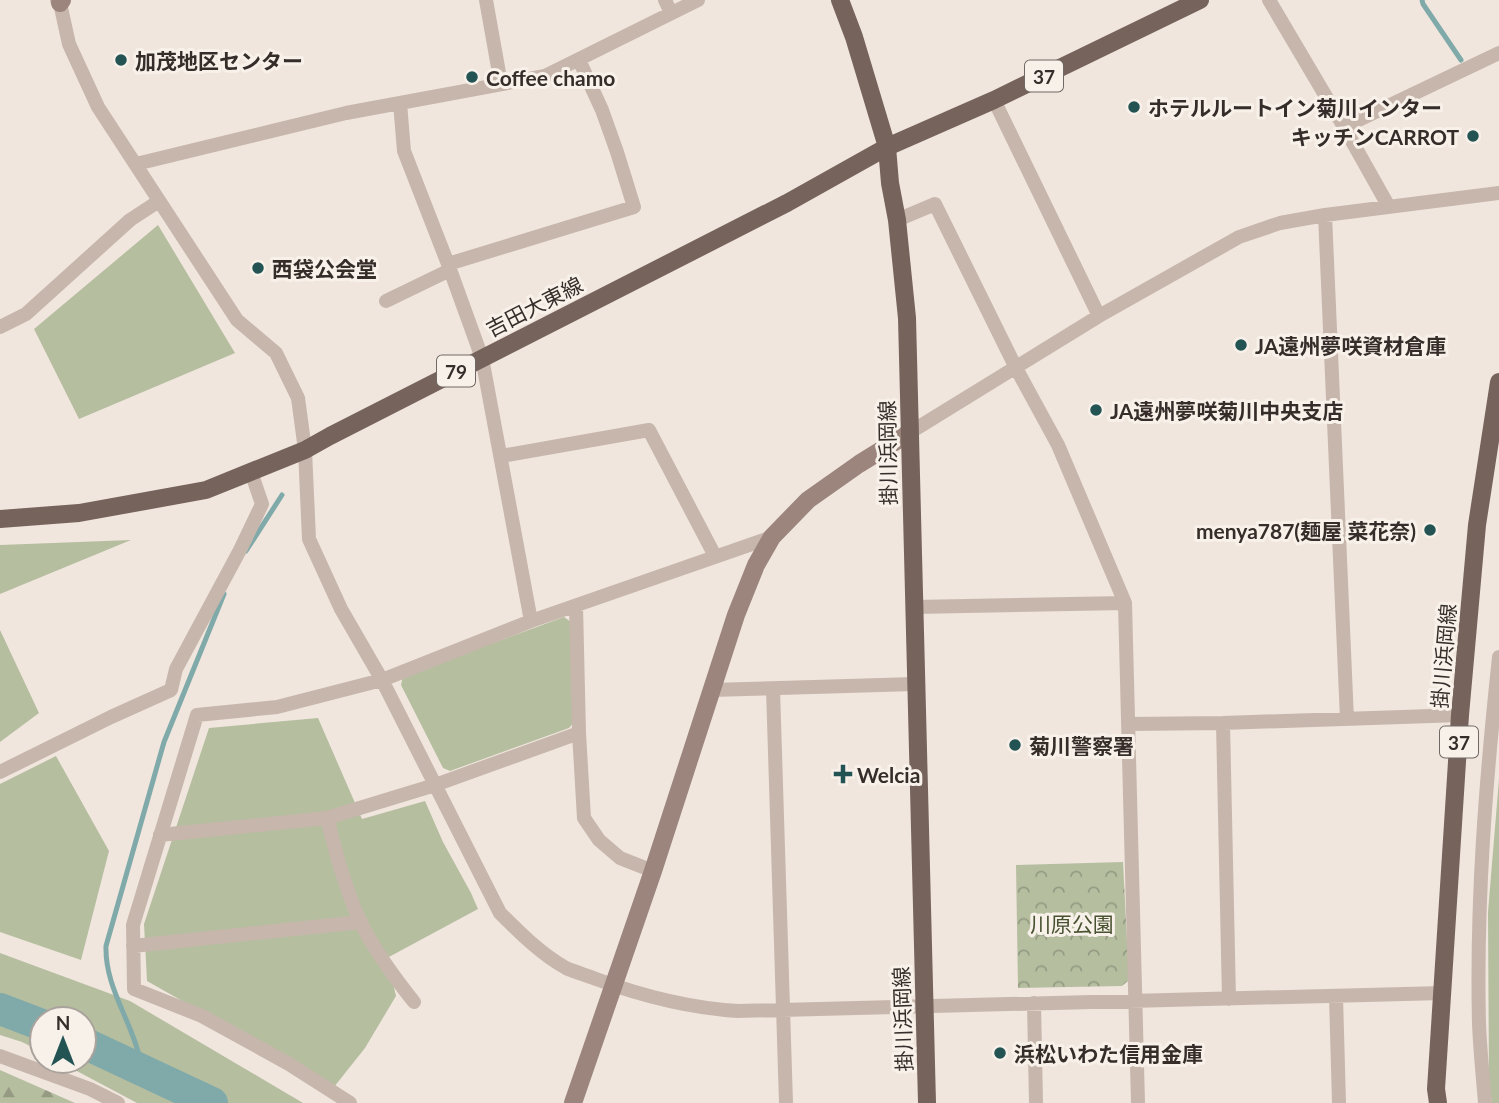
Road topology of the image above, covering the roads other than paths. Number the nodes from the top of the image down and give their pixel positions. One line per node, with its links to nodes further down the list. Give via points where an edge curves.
1 (486, 0): 10 (street)
2 (698, 0): 7 (street)
3 (840, 0): 14 (main road)
4 (1199, 0): 11 (main road, 37)
5 (1269, 0): 13 (street)
6 (60, 1): 15 (street, via 69,44 98,107)
7 (668, 7): 9 (street)
8 (1499, 53): 13 (street)
9 (579, 60): 10 (street, via 545,76); 21 (street, via 602,110 634,207)
10 (501, 84): 12 (street)
11 (994, 100): 14 (main road, 37); 23 (street)
12 (400, 103): 15 (street); 21 (street, via 404,151)
13 (1344, 127): 18 (street)
14 (887, 147): 20 (main road, 掛川浜岡線); 25 (main road, 吉田大東線 / 79)
15 (136, 164): 17 (street)
16 (1499, 193): 18 (street)
17 (159, 201): 24 (street, via 130,220 26,314); 29 (street, via 236,320 276,353 298,398)
18 (1389, 207): 19 (street)
19 (1325, 215): 23 (street, via 1239,237); 45 (street)
20 (897, 220): 26 (street, via 935,204); 28 (main road, 掛川浜岡線)
21 (449, 267): 22 (street); 25 (street)
22 (386, 301)
23 (1099, 316): 26 (street)
24 (0, 327)
25 (482, 358): 29 (main road, 吉田大東線 / 79); 30 (street)
26 (1016, 368): 28 (street); 35 (street, via 1058,445)
27 (1499, 382): 44 (main road, 掛川浜岡線 / 37, via 1477,525)
28 (909, 433): 33 (street, via 808,500); 37 (main road, 掛川浜岡線)
29 (305, 450): 31 (main road, 吉田大東線 / 79); 40 (street, via 309,539 341,609)
30 (501, 456): 34 (street, via 649,430); 38 (street)
31 (251, 472): 32 (main road, 吉田大東線 / 79, via 206,490 79,513); 49 (street, via 262,504 176,669 171,690)
32 (0, 519)
33 (772, 537): 34 (street); 43 (street, via 746,587)
34 (715, 556): 36 (street)
35 (1125, 603): 37 (street); 47 (street)
36 (576, 606): 38 (street); 48 (street)
37 (914, 607): 41 (main road, 掛川浜岡線)
38 (531, 621): 40 (street)
39 (1499, 657): 75 (street, via 1487,770 1480,934 1479,1025)
40 (382, 680): 50 (street); 52 (street, via 277,707 197,715)
41 (915, 684): 42 (street); 63 (main road, 掛川浜岡線)
42 (773, 689): 43 (street); 64 (street)
43 (712, 690): 53 (street)
44 (1460, 715): 45 (street); 57 (main road, 掛川浜岡線 / 37)
45 (1347, 719): 46 (street)
46 (1223, 723): 47 (street); 59 (street)
47 (1128, 724): 60 (street)
48 (579, 733): 50 (street); 53 (street, via 584,818 599,840 620,858)
49 (0, 772)
50 (435, 785): 51 (street); 56 (street, via 500,913 547,956)
51 (327, 818): 52 (street); 54 (street)
52 (160, 835): 55 (street, via 133,925)
53 (653, 871): 56 (street)
54 (361, 922): 55 (street); 61 (street)
55 (133, 946): 67 (street, via 134,989 202,1016)
56 (613, 985): 64 (street, via 714,1009); 68 (street)
57 (1443, 993): 58 (street); 74 (main road, 掛川浜岡線 / 37)
58 (1336, 996): 59 (street); 73 (street)
59 (1229, 999): 60 (street)
60 (1134, 1001): 62 (street); 72 (street)
61 (414, 1002)
62 (1034, 1003): 63 (street); 71 (street)
63 (924, 1005): 64 (street); 70 (main road, 掛川浜岡線)
64 (784, 1010): 69 (street)
65 (0, 1056): 66 (street)
66 (118, 1103)
67 (350, 1103)
68 (573, 1103)
69 (786, 1103)
70 (927, 1103)
71 (1036, 1103)
72 (1138, 1103)
73 (1339, 1103)
74 (1438, 1103)
75 (1485, 1103)

